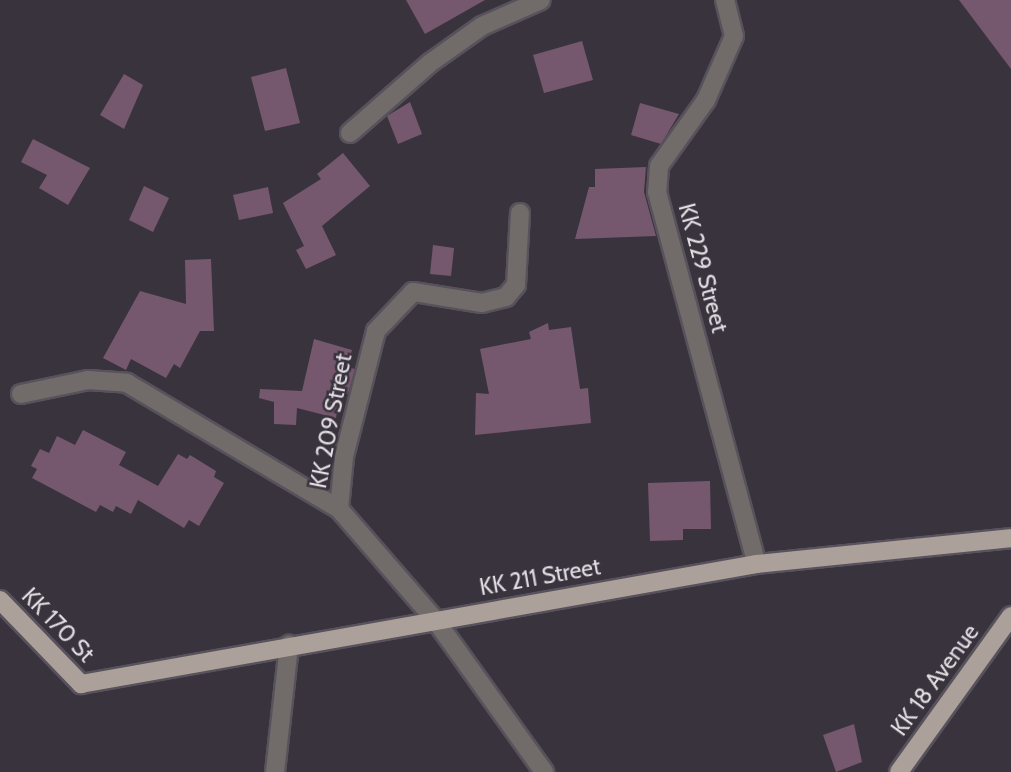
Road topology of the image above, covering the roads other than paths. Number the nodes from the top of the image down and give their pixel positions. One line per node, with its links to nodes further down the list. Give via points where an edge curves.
1 (541, 0): 3 (street, via 482,26 430,63)
2 (725, 0): 8 (street, KK 229 Street, via 734,36 706,100 659,166 657,192)
3 (350, 132)
4 (520, 213): 6 (street, KK 209 Street, via 516,285 506,297 482,303 413,292 376,331 344,457)
5 (22, 394): 6 (street, via 88,380 127,383)
6 (340, 509): 11 (street, KK 209 Street)
7 (1011, 538): 8 (main road, KK 211 Street)
8 (757, 564): 11 (main road, KK 211 Street)
9 (0, 600): 13 (main road, KK 170 St)
10 (1011, 616): 16 (main road, KK 18 Avenue)
11 (436, 621): 12 (main road, KK 211 Street); 15 (street, KK 209 Street)
12 (289, 645): 13 (main road, KK 211 Street); 14 (street)
13 (81, 684)
14 (275, 772)
15 (544, 772)
16 (899, 772)

